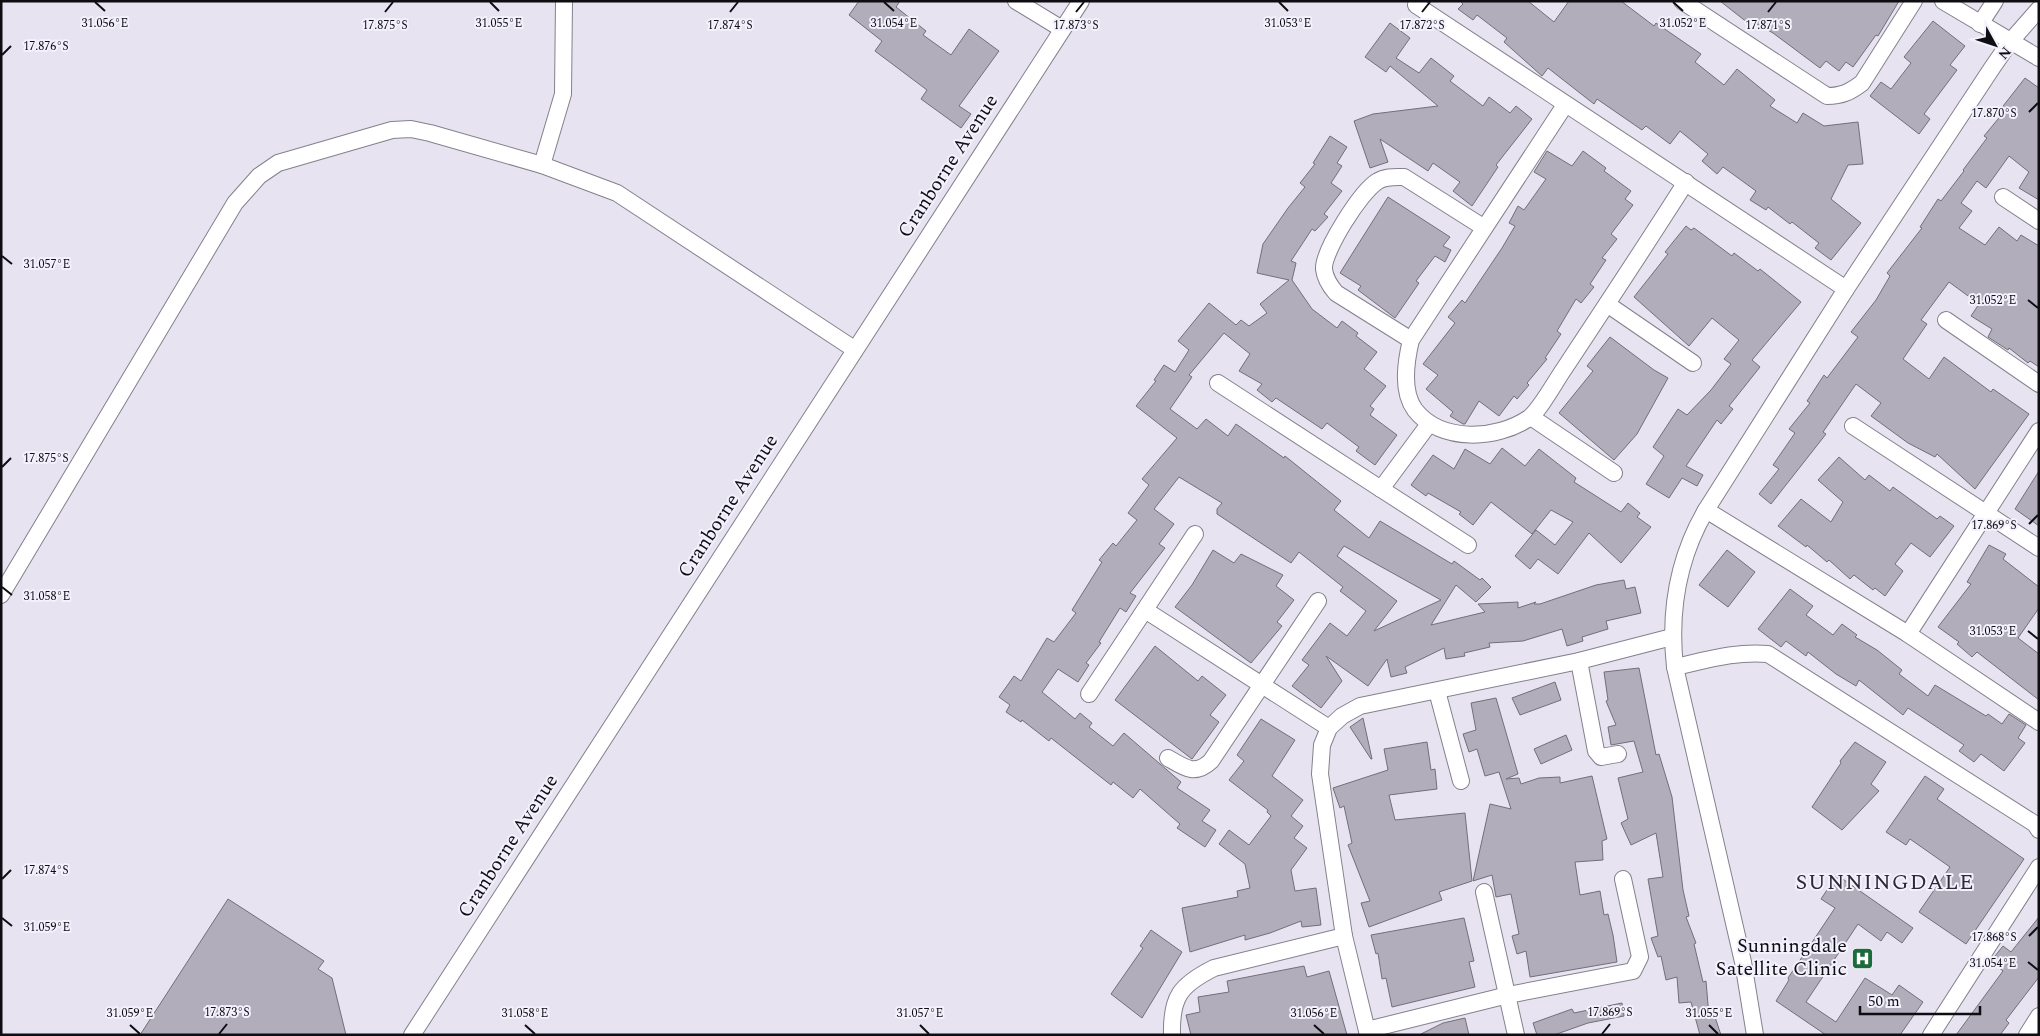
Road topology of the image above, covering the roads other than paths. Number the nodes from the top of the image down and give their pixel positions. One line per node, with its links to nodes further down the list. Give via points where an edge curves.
1 (564, 1): 15 (street, via 562,94)
2 (1016, 1): 11 (street)
3 (1081, 1): 11 (street, Cranborne Avenue)
4 (1682, 1): 5 (street, via 1827,96 1840,96 1862,83)
5 (1914, 1)
6 (1943, 1): 10 (street)
7 (1996, 1): 10 (street)
8 (1416, 6): 14 (street)
9 (2039, 8): 12 (street)
10 (1980, 24): 12 (street)
11 (1062, 29): 24 (street, Cranborne Avenue)
12 (2010, 42): 13 (street); 20 (street)
13 (2039, 58)
14 (1565, 104): 16 (street); 19 (street)
15 (542, 166): 24 (street, via 617,193); 39 (street, via 430,133 392,130 278,163 260,176 235,203)
16 (1686, 182): 20 (street); 21 (street)
17 (2002, 197): 18 (street)
18 (2039, 221)
19 (1483, 227): 23 (street); 23 (street, via 1404,177 1390,177 1377,182 1358,202 1326,257 1324,270 1328,283 1336,293)
20 (1846, 289): 34 (street)
21 (1607, 304): 25 (street); 28 (street)
22 (1946, 320): 27 (street)
23 (1411, 340): 29 (street, via 1406,364 1408,392 1414,409)
24 (854, 349): 62 (street, Cranborne Avenue)
25 (1693, 363)
26 (1218, 383): 33 (street)
27 (2039, 384)
28 (1531, 417): 29 (street, via 1509,430 1488,434 1449,432); 32 (street)
29 (1429, 424): 33 (street)
30 (1853, 426): 35 (street)
31 (2039, 431): 35 (street)
32 (1614, 473)
33 (1381, 490): 37 (street)
34 (1706, 510): 42 (street); 43 (street, via 1683,564 1676,591)
35 (1987, 514): 38 (street); 42 (street)
36 (1194, 534): 41 (street)
37 (1468, 545)
38 (2039, 548)
39 (1, 594)
40 (1318, 601): 46 (street)
41 (1145, 610): 46 (street); 48 (street)
42 (1908, 634): 49 (street)
43 (1672, 637): 44 (street); 45 (street)
44 (1579, 661): 47 (street); 51 (street, via 1596,751 1601,757)
45 (1675, 667): 54 (street, via 1727,654 1768,654 2035,824); 65 (street, via 1743,962)
46 (1263, 686): 50 (street); 52 (street, via 1204,767 1196,771 1187,770)
47 (1437, 691): 50 (street, via 1360,706); 53 (street)
48 (1089, 694)
49 (2039, 722)
50 (1329, 728): 58 (street, via 1322,746 1320,774)
51 (1618, 754)
52 (1168, 758)
53 (1461, 781)
54 (2039, 830)
55 (2039, 867): 66 (street)
56 (1623, 879): 59 (street, via 1640,957 1633,971)
57 (1484, 892): 59 (street)
58 (1344, 936): 61 (street); 63 (street, via 1214,968 1194,978 1176,999)
59 (1508, 995): 61 (street); 64 (street)
60 (2039, 1016): 67 (street)
61 (1368, 1032)
62 (412, 1035)
63 (1172, 1035)
64 (1516, 1035)
65 (1755, 1035)
66 (1931, 1035)
67 (2026, 1035)

